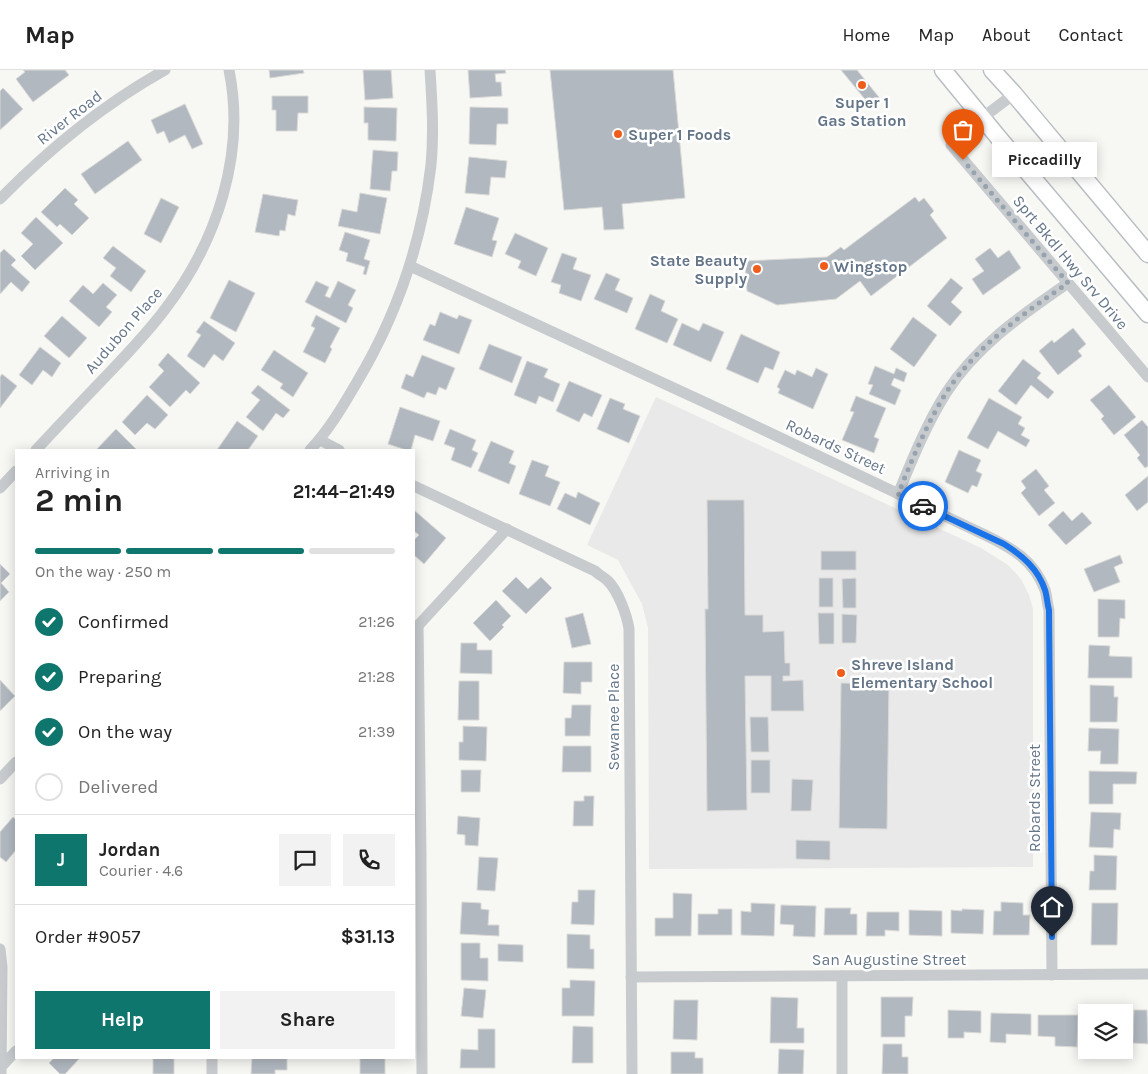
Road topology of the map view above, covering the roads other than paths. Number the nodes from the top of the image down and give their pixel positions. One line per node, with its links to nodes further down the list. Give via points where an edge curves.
1 (165, 70): 8 (street, River Road, via 85,123)
2 (229, 70): 15 (street, Audubon Place, via 233,97 233,144 223,198 210,233 180,289 153,325)
3 (430, 70): 10 (street, via 431,163 424,212)
4 (943, 70): 7 (main road)
5 (992, 70): 6 (main road)
6 (1014, 94): 7 (street); 9 (main road)
7 (982, 118): 11 (street, Sprt Bkdl Hwy Srv Drive, via 951,145); 12 (main road)
8 (0, 199)
9 (1148, 254)
10 (410, 266): 14 (street, via 368,364); 21 (street, Robards Street)
11 (1068, 283): 13 (street, Sprt Bkdl Hwy Srv Drive); 21 (street, via 1013,321 967,366 931,419)
12 (1148, 314)
13 (1148, 377)
14 (320, 440): 16 (street); 17 (street)
15 (37, 449)
16 (311, 449)
17 (338, 449)
18 (15, 472): 20 (street)
19 (415, 486): 22 (street, Sewanee Place)
20 (0, 488)
21 (898, 494): 28 (street, Robards Street, via 1016,551 1036,573 1045,590 1049,610)
22 (507, 530): 23 (street); 30 (street, Sewanee Place, via 594,571 609,582 627,619)
23 (416, 628): 35 (street)
24 (15, 763): 25 (street)
25 (0, 779)
26 (0, 949): 33 (street)
27 (1148, 974): 28 (street, San Augustine Street)
28 (1052, 975): 29 (street, San Augustine Street)
29 (842, 976): 30 (street, San Augustine Street); 37 (street)
30 (631, 977): 36 (street, Sewanee Place)
31 (15, 1052): 33 (street)
32 (212, 1059): 34 (street)
33 (1, 1070)
34 (212, 1074)
35 (422, 1074)
36 (632, 1074)
37 (842, 1074)

